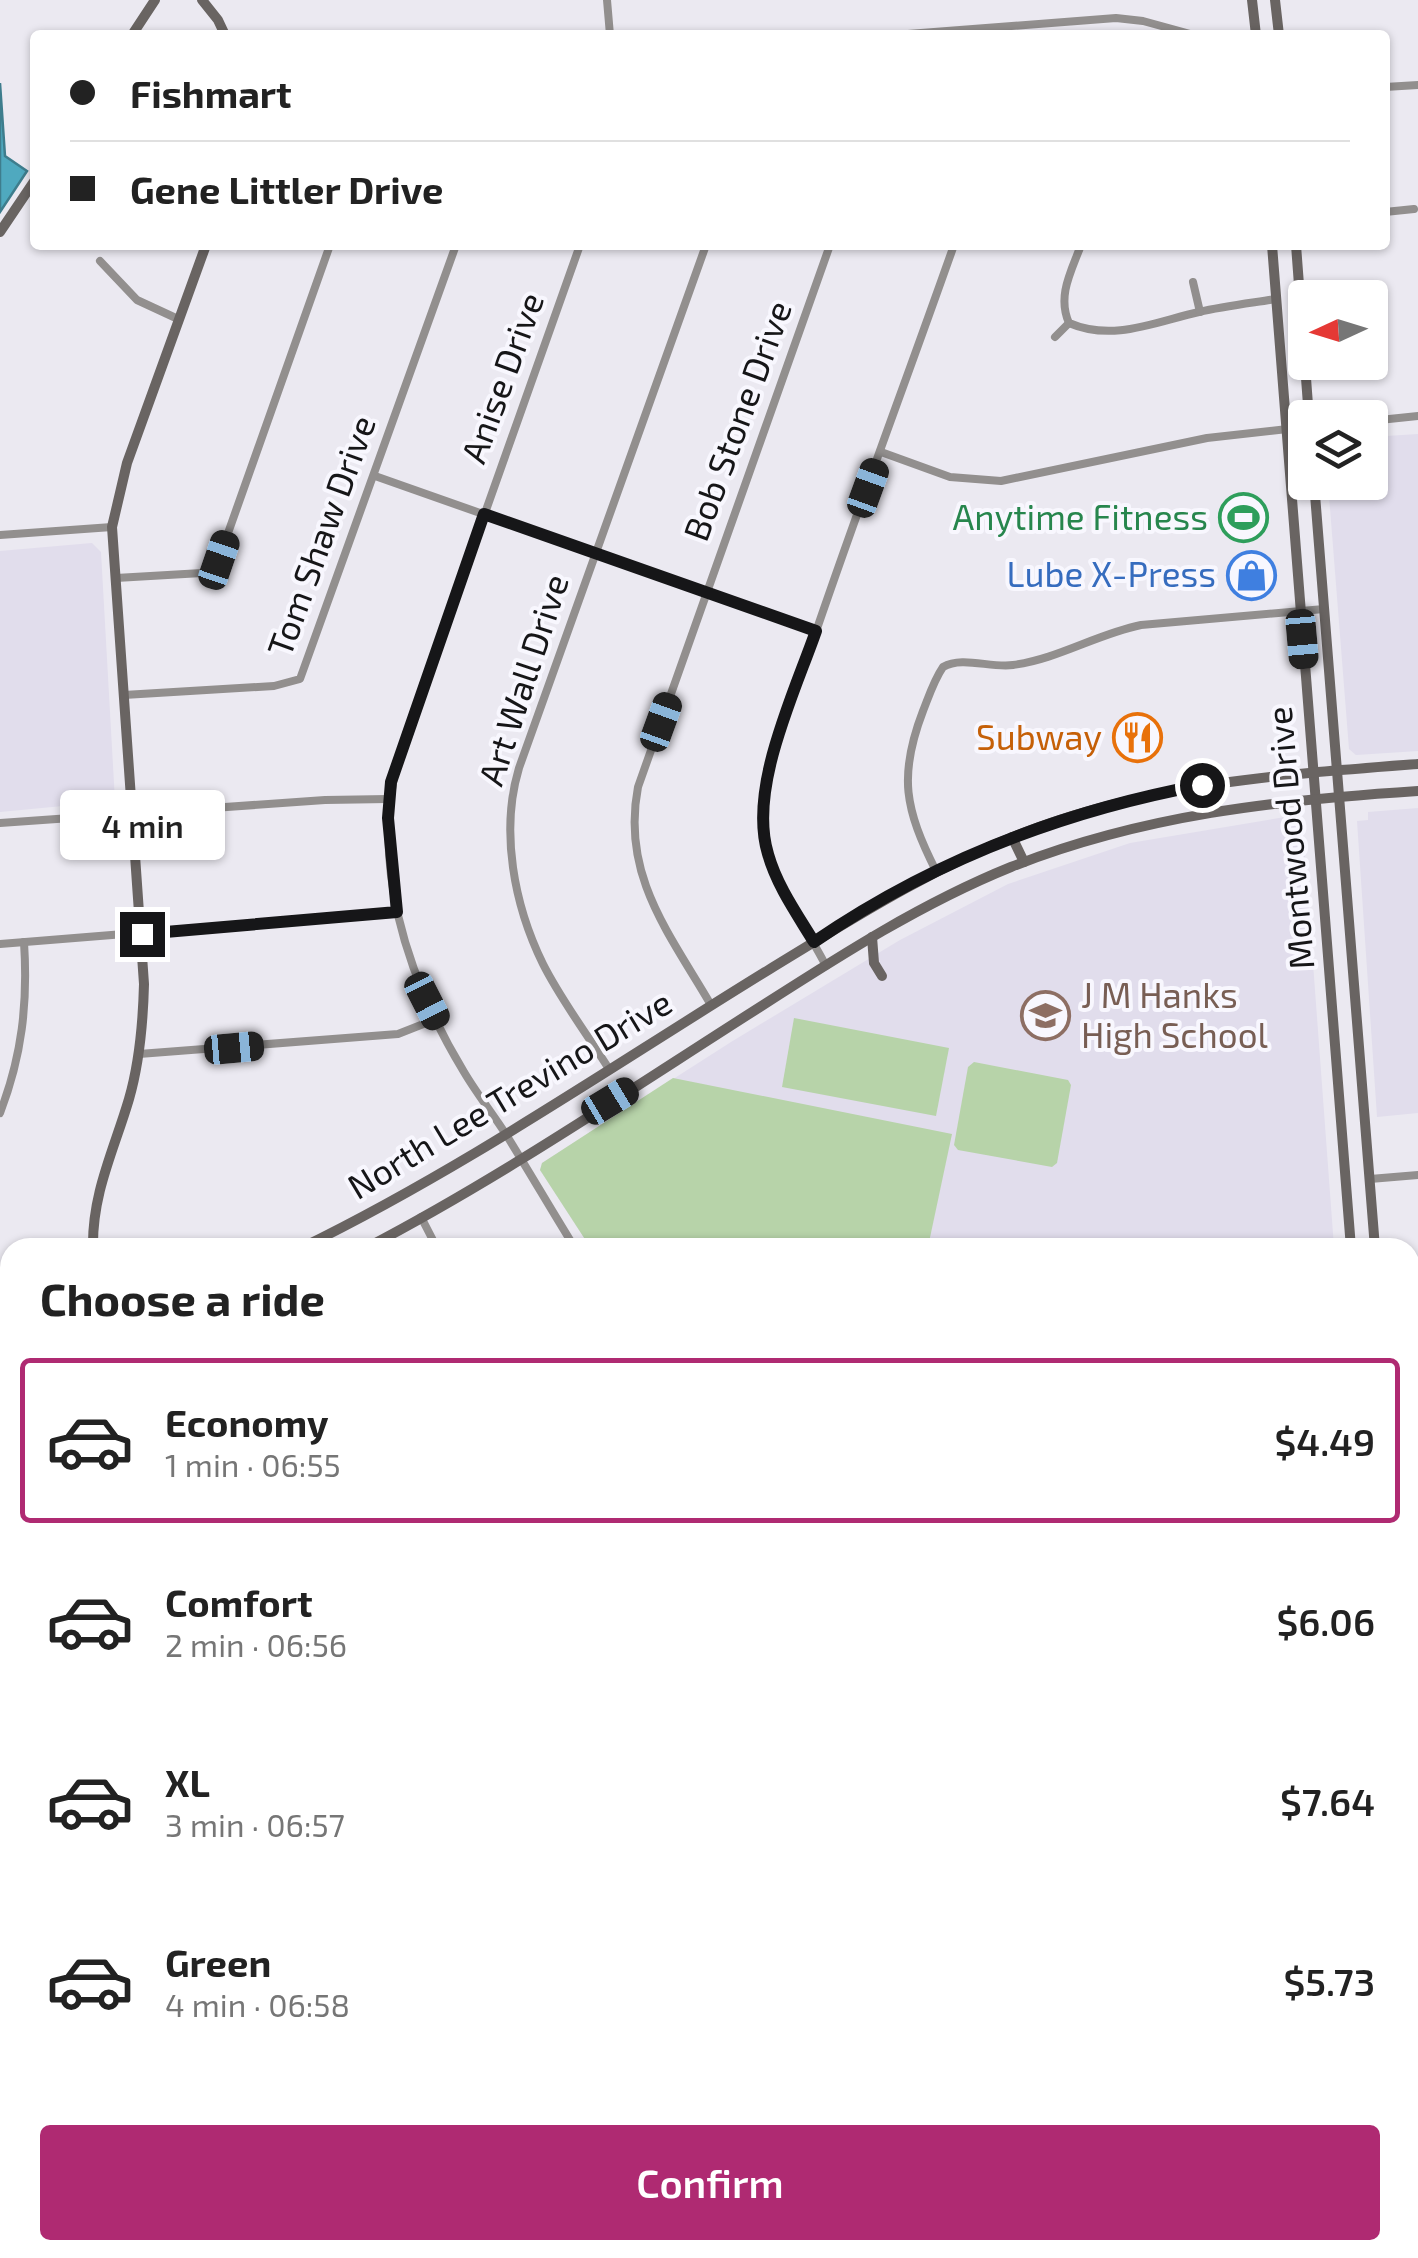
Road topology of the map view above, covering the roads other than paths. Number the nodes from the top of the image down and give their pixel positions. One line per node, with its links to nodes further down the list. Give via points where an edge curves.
1 (155, 0): 6 (main road)
2 (202, 0): 7 (main road)
3 (608, 0): 8 (street)
4 (1252, 0): 11 (main road)
5 (1275, 0): 12 (main road)
6 (135, 30)
7 (223, 30)
8 (610, 30)
9 (1000, 30): 10 (street, via 1116,18)
10 (1176, 30)
11 (1255, 30)
12 (1278, 30)
13 (1418, 84): 14 (street)
14 (1390, 87)
15 (30, 187): 18 (main road)
16 (1414, 210): 17 (street)
17 (1390, 212)
18 (0, 232)
19 (204, 250): 33 (main road)
20 (328, 250): 47 (street, via 216,567)
21 (454, 250): 41 (street, Tom Shaw Drive)
22 (578, 250): 43 (street, Anise Drive)
23 (704, 250): 46 (street, Art Wall Drive)
24 (828, 250): 48 (street, Bob Stone Drive)
25 (952, 250): 40 (street)
26 (1079, 250): 34 (street, via 1063,295)
27 (1272, 250): 31 (main road, Montwood Drive)
28 (1296, 250): 36 (main road)
29 (100, 262): 33 (street, via 138,300)
30 (1193, 282): 32 (street)
31 (1276, 300): 32 (street); 39 (main road, Montwood Drive)
32 (1200, 312): 34 (street, via 1114,332)
33 (178, 319): 44 (main road, via 127,463)
34 (1069, 323): 35 (street)
35 (1055, 337)
36 (1308, 400)
37 (1418, 416): 38 (street)
38 (1388, 419)
39 (1286, 429): 40 (street, via 1190,441 1001,481 950,477); 50 (main road, Montwood Drive)
40 (881, 452): 51 (street)
41 (375, 476): 43 (street); 52 (street, Tom Shaw Drive, via 297,682)
42 (1315, 500): 49 (main road, Montwood Drive)
43 (484, 514): 46 (street); 59 (street, Anise Drive)
44 (112, 528): 45 (street); 47 (main road)
45 (0, 535)
46 (595, 554): 48 (street); 78 (street, Art Wall Drive, via 519,768 510,830 521,903 543,964)
47 (116, 578): 52 (main road)
48 (706, 593): 51 (street); 73 (street, Bob Stone Drive, via 638,787 633,826 654,909)
49 (1324, 609): 50 (street); 54 (main road, Montwood Drive)
50 (1300, 610): 55 (main road, Montwood Drive); 64 (street, via 1141,626 1019,664 943,667 912,741 906,785 910,813)
51 (816, 631): 69 (street, via 770,767 762,821 777,880)
52 (124, 695): 60 (main road)
53 (1418, 764): 54 (main road, North Lee Trevino Drive)
54 (1337, 770): 55 (main road, North Lee Trevino Drive); 57 (main road, Montwood Drive)
55 (1313, 773): 58 (main road, Montwood Drive); 62 (main road, North Lee Trevino Drive, via 1163,792)
56 (1418, 791): 57 (main road, North Lee Trevino Drive)
57 (1338, 797): 58 (main road, North Lee Trevino Drive); 75 (main road, Montwood Drive)
58 (1315, 798): 63 (main road, North Lee Trevino Drive, via 1158,821); 76 (main road, Montwood Drive)
59 (388, 800): 60 (street); 65 (street, Anise Drive)
60 (131, 813): 61 (street); 66 (main road)
61 (0, 823)
62 (1012, 837): 63 (main road); 64 (main road, North Lee Trevino Drive)
63 (1024, 862): 67 (main road, North Lee Trevino Drive)
64 (936, 871): 69 (main road, North Lee Trevino Drive)
65 (397, 912): 66 (street); 74 (street, Anise Drive)
66 (142, 934): 68 (street); 77 (main road)
67 (872, 937): 71 (main road, North Lee Trevino Drive); 72 (main road)
68 (24, 942): 70 (street); 79 (street, via 23,1031)
69 (814, 942): 71 (street); 73 (main road, North Lee Trevino Drive)
70 (0, 944)
71 (826, 966): 81 (main road, North Lee Trevino Drive)
72 (882, 976)
73 (711, 1005): 78 (main road, North Lee Trevino Drive)
74 (436, 1019): 77 (street, via 398,1034); 80 (street, Anise Drive)
75 (1360, 1046): 76 (main road); 83 (main road, Montwood Drive)
76 (1336, 1048): 90 (main road, Montwood Drive)
77 (139, 1054): 85 (main road, via 96,1198)
78 (609, 1069): 80 (main road, North Lee Trevino Drive)
79 (0, 1113)
80 (506, 1134): 81 (street, Anise Drive); 86 (main road, North Lee Trevino Drive)
81 (520, 1158): 84 (main road, North Lee Trevino Drive); 89 (street, Anise Drive)
82 (1418, 1174): 83 (street)
83 (1370, 1179): 91 (main road, Montwood Drive)
84 (421, 1217): 87 (main road, North Lee Trevino Drive); 88 (street)
85 (94, 1238)
86 (332, 1238)
87 (384, 1238)
88 (433, 1238)
89 (569, 1238)
90 (1350, 1238)
91 (1374, 1238)

